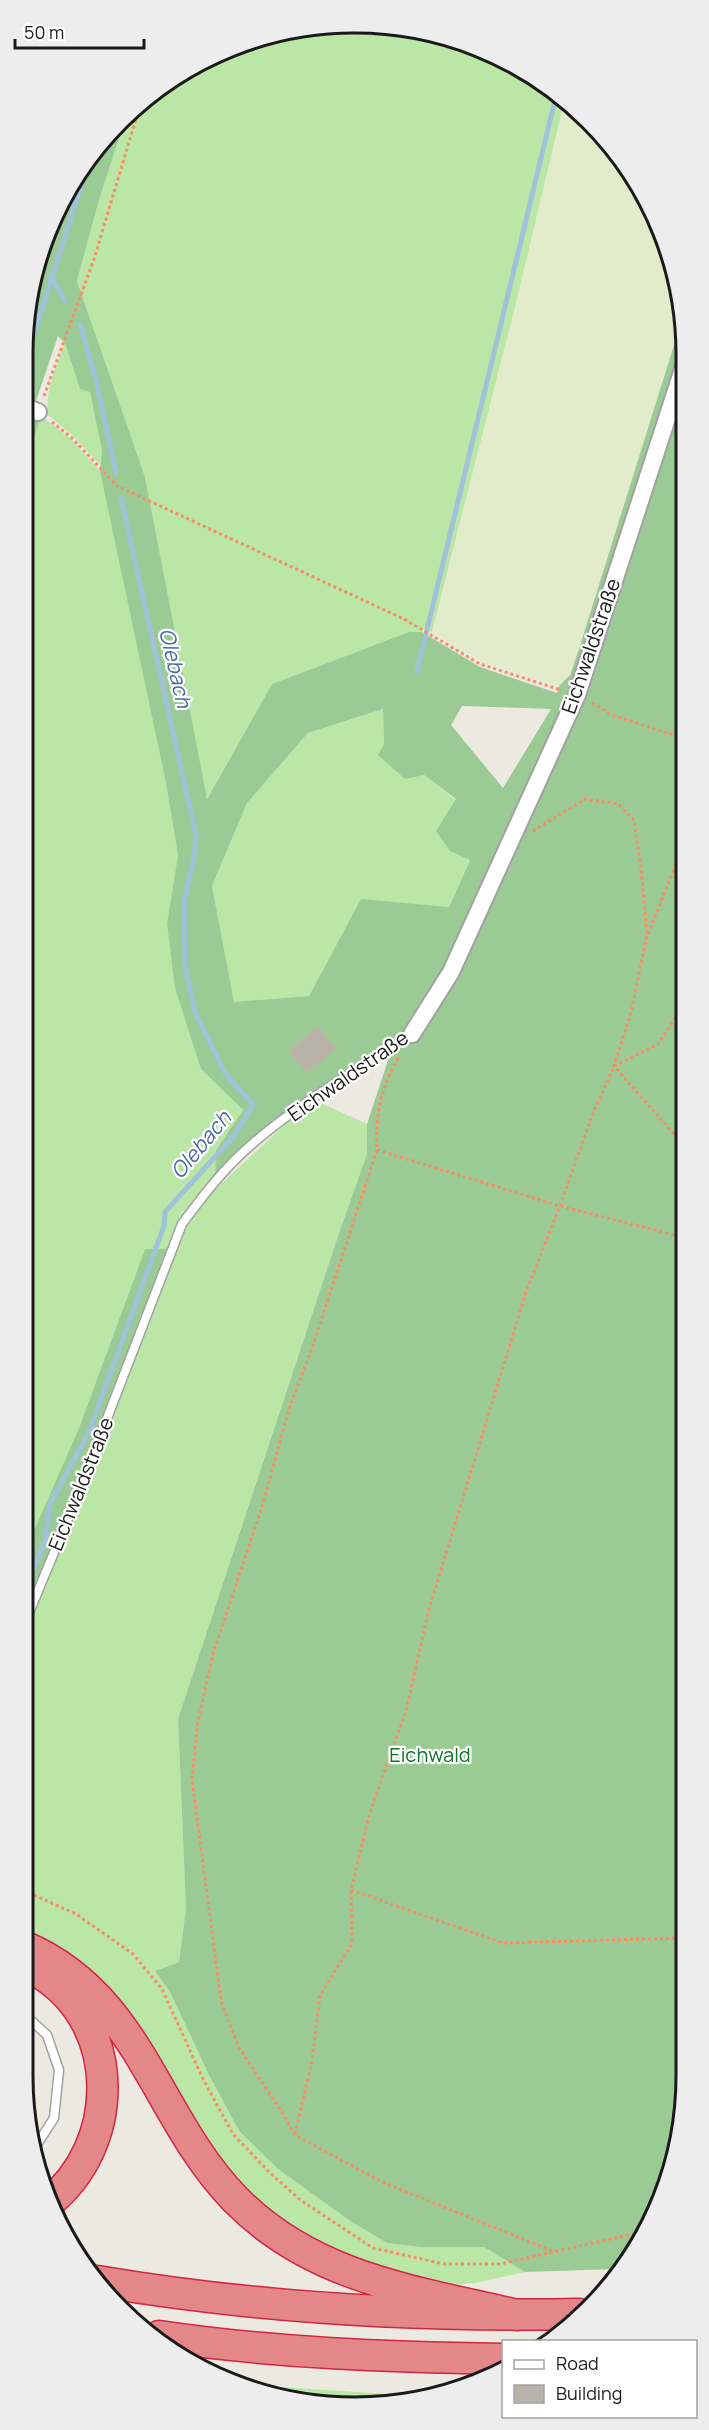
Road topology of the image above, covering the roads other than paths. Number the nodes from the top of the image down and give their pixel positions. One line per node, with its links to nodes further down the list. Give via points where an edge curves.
1 (676, 391): 2 (street, Eichwaldstraße, via 577,695 451,972)
2 (412, 1034): 3 (lane, Eichwaldstraße, via 332,1085 250,1146 182,1224)
3 (33, 1602)
4 (33, 1952): 11 (highway, via 83,1983 109,2009 212,2171 235,2199 284,2240 353,2275)
5 (33, 1968): 8 (highway, via 78,2009 89,2028 101,2071 103,2095 96,2138 75,2178)
6 (33, 2022): 7 (lane, via 47,2035 59,2070 54,2118)
7 (40, 2140)
8 (56, 2196)
9 (109, 2283): 11 (highway, via 191,2296 324,2308)
10 (569, 2314): 11 (highway)
11 (516, 2315)
12 (167, 2337): 14 (highway)
13 (183, 2347): 14 (highway)
14 (255, 2347): 15 (highway)
15 (502, 2359)

